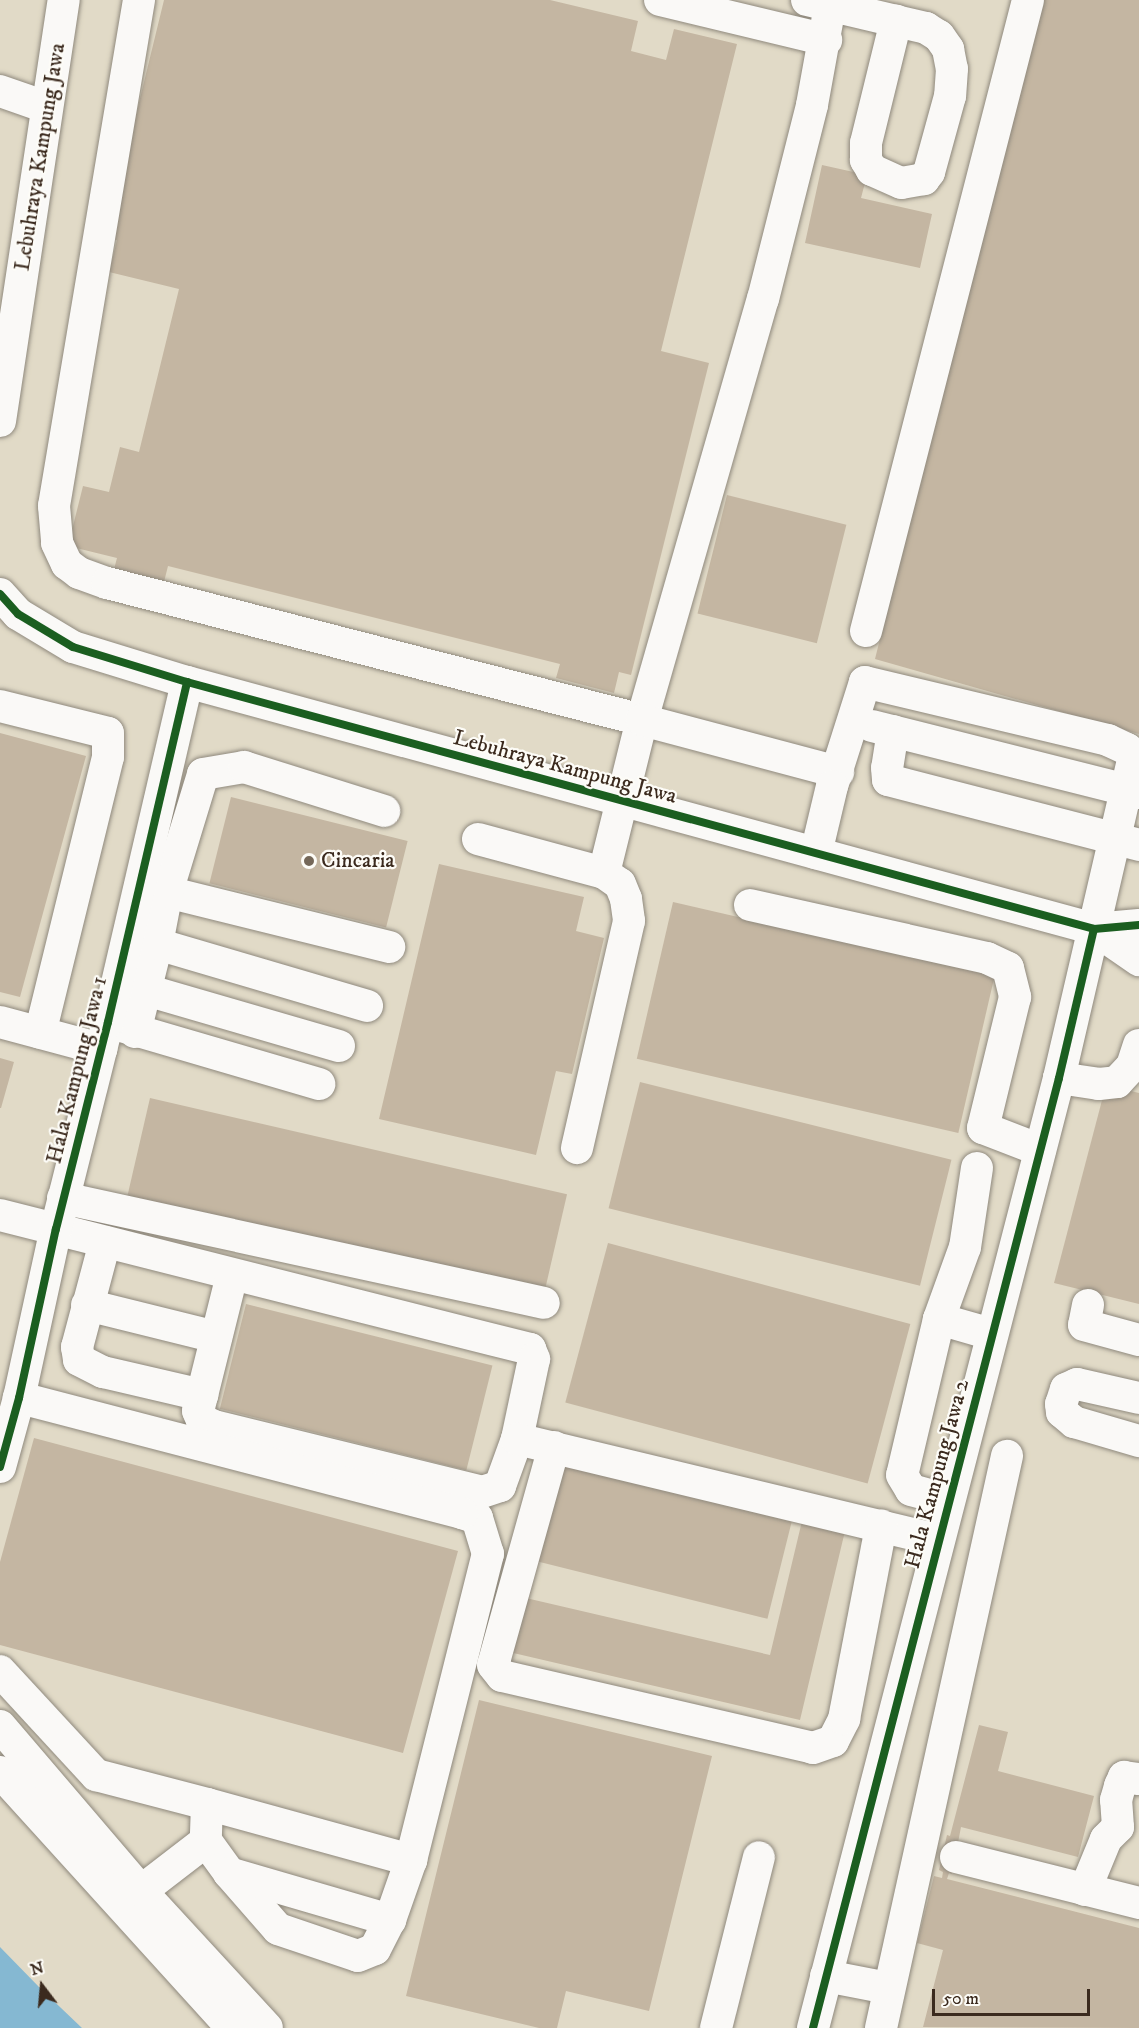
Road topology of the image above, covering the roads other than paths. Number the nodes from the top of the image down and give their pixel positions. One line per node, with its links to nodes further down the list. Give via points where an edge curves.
1 (64, 0): 9 (street, Lebuhraya Kampung Jawa)
2 (139, 0): 16 (street, via 54,506 57,543 66,564 107,584)
3 (660, 0): 7 (street)
4 (1028, 0): 13 (street)
5 (823, 2): 6 (street); 7 (street)
6 (896, 21): 6 (street, via 926,28 939,36 948,49 952,69 950,96 929,172 924,179 901,183 872,170 866,160 866,143)
7 (826, 40): 16 (street, via 763,299)
8 (0, 91): 9 (street)
9 (46, 107): 10 (street, Lebuhraya Kampung Jawa)
10 (4, 370): 11 (street, Lebuhraya Kampung Jawa)
11 (0, 421)
12 (0, 594): 14 (street, Lebuhraya Kampung Jawa, via 18,614 73,647)
13 (866, 632)
14 (187, 682): 21 (street, Lebuhraya Kampung Jawa); 38 (street, Hala Kampung Jawa 1)
15 (0, 706): 37 (street, via 108,733 108,757)
16 (642, 720): 19 (street); 21 (street)
17 (853, 721): 18 (street); 19 (street); 20 (street, Hala Kampung Jawa 2, via 862,685 870,682 1097,737 1127,749 1134,756)
18 (893, 731): 20 (street); 24 (street, via 888,780)
19 (838, 772): 25 (street)
20 (1133, 791): 24 (street, Hala Kampung Jawa 2)
21 (620, 800): 25 (street, Lebuhraya Kampung Jawa); 26 (street)
22 (384, 811): 27 (street, via 244,767 203,774)
23 (478, 839): 26 (street)
24 (1127, 843): 30 (street, Hala Kampung Jawa 2)
25 (816, 853): 30 (street, Lebuhraya Kampung Jawa)
26 (604, 873): 43 (street, via 620,884 629,921)
27 (167, 892): 31 (street); 32 (street)
28 (750, 905): 44 (street, via 987,958 1008,968 1015,997 982,1128)
29 (1139, 925): 30 (street, Lebuhraya Kampung Jawa)
30 (1094, 929): 33 (street, Lebuhraya Kampung Jawa); 41 (street, Hala Kampung Jawa 2)
31 (157, 944): 34 (street); 35 (street)
32 (389, 947)
33 (1139, 960)
34 (146, 990): 38 (street); 39 (street)
35 (367, 1006)
36 (0, 1022): 37 (street)
37 (40, 1033): 38 (street)
38 (115, 1034): 42 (street); 46 (street, Hala Kampung Jawa 1)
39 (339, 1046)
40 (1136, 1067): 41 (street, via 1117,1082)
41 (1059, 1078): 44 (street, Hala Kampung Jawa 2)
42 (319, 1084)
43 (577, 1148)
44 (1041, 1150): 55 (street, Hala Kampung Jawa 2)
45 (977, 1168): 54 (street, via 965,1247)
46 (63, 1198): 48 (street, Hala Kampung Jawa 1); 51 (street)
47 (0, 1215): 48 (street)
48 (56, 1229): 49 (street); 59 (street, Hala Kampung Jawa 1)
49 (105, 1242): 50 (street); 52 (street)
50 (232, 1275): 56 (street); 61 (street, via 530,1349 534,1359)
51 (544, 1303)
52 (87, 1305): 56 (street); 58 (street, via 77,1347 80,1360 103,1372)
53 (1088, 1305): 57 (street, via 1084,1325)
54 (939, 1319): 55 (street); 66 (street, via 902,1475 911,1490)
55 (991, 1334): 66 (street, Hala Kampung Jawa 2)
56 (216, 1337): 58 (street)
57 (1139, 1340)
58 (202, 1395): 61 (street, via 198,1411 202,1420 214,1426 482,1492 500,1486)
59 (19, 1398): 65 (street, Hala Kampung Jawa 1); 78 (street, via 477,1518 488,1554)
60 (1139, 1398): 62 (street, via 1077,1384 1066,1389 1061,1404 1062,1412 1074,1422)
61 (517, 1438): 63 (street)
62 (1139, 1441)
63 (554, 1448): 67 (street); 67 (street, via 493,1665 502,1676 813,1748 833,1741 844,1719)
64 (1007, 1456): 76 (street)
65 (0, 1467)
66 (948, 1500): 68 (street, Hala Kampung Jawa 2)
67 (880, 1526): 68 (street)
68 (938, 1540): 84 (street, Hala Kampung Jawa 2)
69 (0, 1671): 73 (street, via 96,1775)
70 (0, 1726): 81 (street)
71 (0, 1772): 86 (street)
72 (1139, 1779): 74 (street, via 1124,1777 1116,1800)
73 (207, 1804): 75 (street); 78 (street)
74 (1129, 1831): 80 (street, via 1106,1839)
75 (206, 1841): 79 (street); 81 (street)
76 (940, 1853): 80 (street); 85 (street)
77 (759, 1857): 88 (street)
78 (411, 1860): 83 (street)
79 (229, 1873): 83 (street); 83 (street, via 278,1929 358,1956 375,1949)
80 (1085, 1890): 82 (street)
81 (141, 1891): 87 (street)
82 (1139, 1903)
83 (390, 1920)
84 (826, 1976): 85 (street); 89 (street, Hala Kampung Jawa 2)
85 (888, 1988): 90 (street)
86 (232, 2028)
87 (267, 2028)
88 (716, 2028)
89 (813, 2028)
90 (881, 2028)

